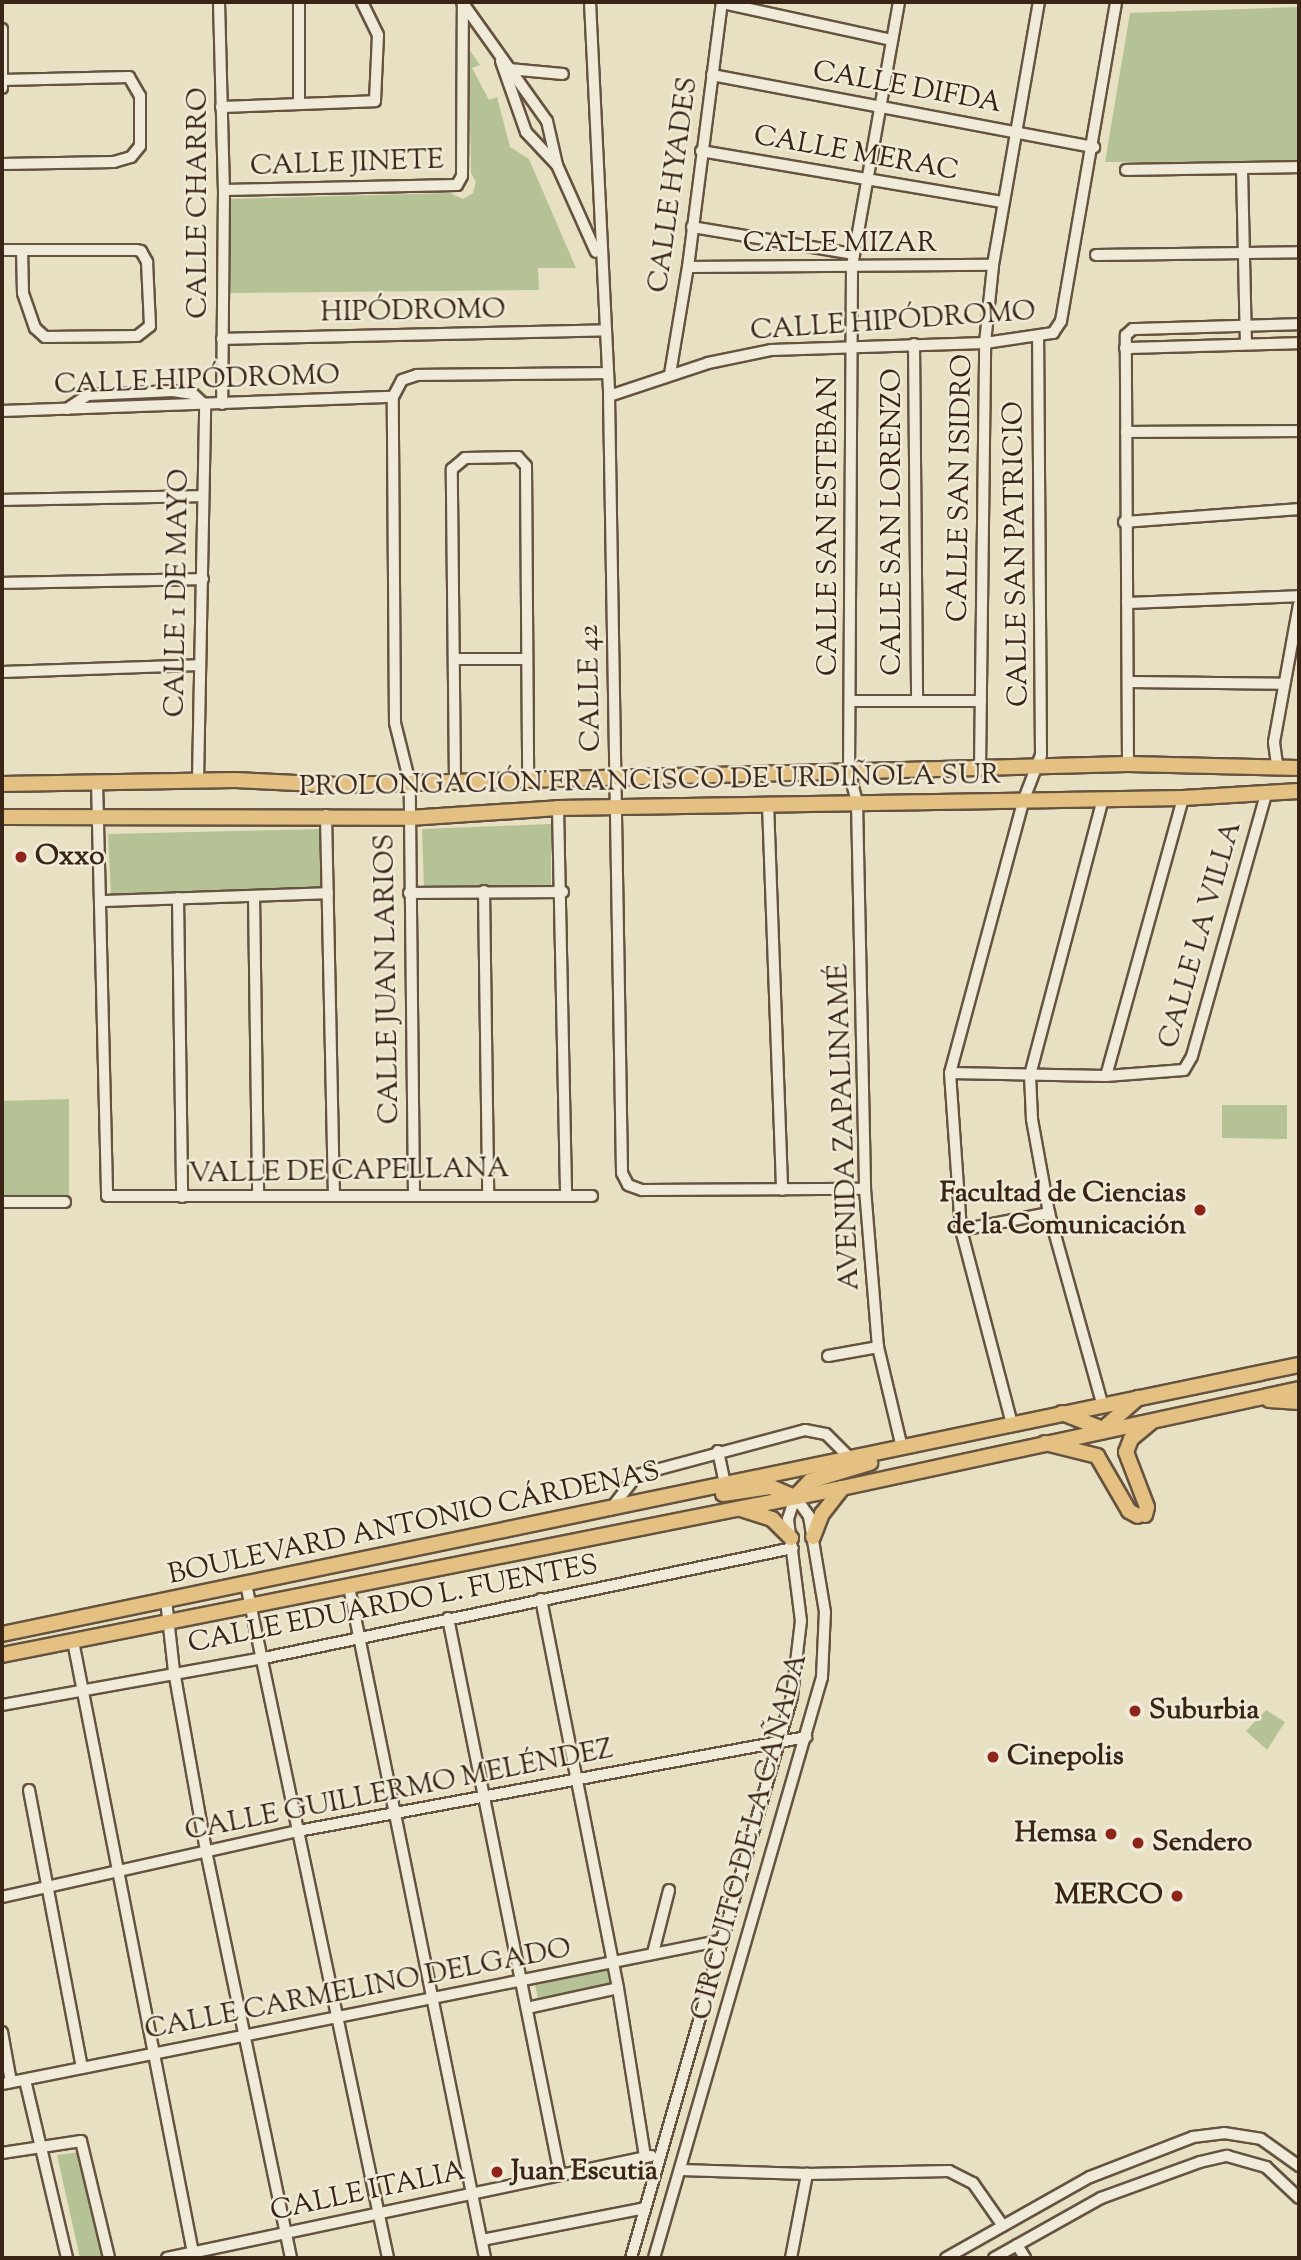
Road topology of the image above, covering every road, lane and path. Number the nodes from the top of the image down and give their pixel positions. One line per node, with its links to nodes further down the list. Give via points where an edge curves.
1 (219, 2): 18 (street, CALLE CHARRO)
2 (299, 2): 17 (street)
3 (362, 2): 17 (street, via 378,36 375,101)
4 (462, 2): 12 (street); 29 (street, CALLE JINETE, via 462,176 457,185)
5 (590, 2): 38 (street, CALLE 42)
6 (722, 2): 11 (street); 14 (street, CALLE HYADES)
7 (899, 2): 11 (street, CALLE SAN ESTEBAN)
8 (1039, 2): 20 (street, CALLE SAN ISIDRO)
9 (1115, 2): 21 (street)
10 (2, 29): 15 (street)
11 (892, 40): 19 (street, CALLE SAN ESTEBAN)
12 (506, 68): 13 (street); 24 (street, via 547,121); 24 (street, via 526,132)
13 (563, 74)
14 (712, 75): 19 (street, CALLE DIFDA); 22 (street, CALLE HYADES)
15 (2, 81): 16 (street); 23 (street, via 129,77 140,96 140,146 131,157 114,162)
16 (2, 89)
17 (299, 104): 18 (street)
18 (221, 107): 29 (street, CALLE CHARRO)
19 (879, 107): 20 (street, CALLE DIFDA); 28 (street, CALLE SAN ESTEBAN)
20 (1016, 130): 21 (street, CALLE DIFDA); 30 (street, CALLE SAN ISIDRO)
21 (1094, 147): 46 (street, CALLE HIPÓDROMO, via 1058,328)
22 (701, 151): 28 (street, CALLE MERAC); 31 (street, CALLE HYADES)
23 (2, 164)
24 (557, 165): 38 (street)
25 (1299, 167): 26 (street)
26 (1242, 169): 27 (street); 35 (street)
27 (1126, 170)
28 (866, 178): 30 (street, CALLE MERAC); 36 (street, CALLE SAN ESTEBAN)
29 (224, 190): 45 (street, CALLE CHARRO)
30 (1004, 202): 39 (street, CALLE SAN ISIDRO)
31 (692, 227): 36 (street, CALLE MIZAR); 40 (street, CALLE HYADES)
32 (2, 250): 33 (street)
33 (22, 250): 33 (street, via 23,293 36,328 45,337 138,336 150,326 147,262 141,251)
34 (1299, 252): 35 (street)
35 (1245, 253): 37 (street); 43 (street)
36 (854, 254): 41 (street, CALLE SAN ESTEBAN)
37 (1096, 256)
38 (599, 258): 44 (street, CALLE 42)
39 (993, 265): 41 (street, CALLE MIZAR); 47 (street, CALLE SAN ISIDRO)
40 (688, 267): 41 (street, CALLE MIZAR); 54 (street, CALLE HYADES)
41 (852, 267): 51 (street, CALLE SAN ESTEBAN)
42 (1299, 324): 43 (street)
43 (1245, 325): 50 (street); 52 (street, via 1133,329 1126,335)
44 (605, 330): 45 (street, HIPÓDROMO); 53 (street, CALLE 42)
45 (222, 339): 57 (street, CALLE CHARRO)
46 (1038, 339): 47 (street, CALLE HIPÓDROMO); 82 (street, CALLE SAN PATRICIO)
47 (985, 343): 49 (street, CALLE HIPÓDROMO); 79 (street, CALLE SAN ISIDRO)
48 (1299, 343): 50 (street)
49 (914, 344): 51 (street, CALLE HIPÓDROMO); 78 (street, CALLE SAN LORENZO)
50 (1246, 344): 52 (street)
51 (852, 345): 54 (street, CALLE HIPÓDROMO, via 771,350); 77 (street, CALLE SAN ESTEBAN)
52 (1125, 348): 61 (street)
53 (608, 373): 55 (street, CALLE HIPÓDROMO, via 417,375); 56 (street, CALLE 42)
54 (670, 374): 56 (street, CALLE HIPÓDROMO)
55 (394, 392): 57 (street, CALLE HIPÓDROMO); 91 (street, CALLE JUAN LARIOS, via 396,723)
56 (609, 396): 86 (street, CALLE 42)
57 (222, 404): 58 (street, CALLE HIPÓDROMO)
58 (205, 405): 59 (street, CALLE HIPÓDROMO); 62 (street, CALLE 1 DE MAYO)
59 (2, 411)
60 (1299, 431): 61 (street)
61 (1126, 432): 65 (street)
62 (203, 496): 63 (street); 66 (street, CALLE 1 DE MAYO)
63 (2, 500)
64 (1299, 509): 65 (street)
65 (1124, 522): 69 (street)
66 (203, 579): 67 (street); 73 (street, CALLE 1 DE MAYO)
67 (2, 583)
68 (1299, 596): 69 (street)
69 (1127, 603): 75 (street)
70 (1299, 604): 76 (street)
71 (454, 659): 72 (street); 72 (street, via 454,464 465,458 518,457 527,470); 89 (street)
72 (527, 659): 87 (street)
73 (199, 664): 74 (street); 88 (street, CALLE 1 DE MAYO)
74 (2, 672)
75 (1130, 682): 76 (street); 80 (street)
76 (1283, 684): 81 (street, via 1274,742)
77 (852, 701): 78 (street); 85 (street, CALLE SAN ESTEBAN)
78 (917, 701): 79 (street)
79 (981, 701): 84 (street, CALLE SAN ISIDRO)
80 (1128, 764): 81 (main road, PROLONGACIÓN FRANCISCO DE URDIÑOLA SUR); 82 (main road, PROLONGACIÓN FRANCISCO DE URDIÑOLA SUR)
81 (1276, 764): 83 (main road, PROLONGACIÓN FRANCISCO DE URDIÑOLA SUR)
82 (1039, 767): 84 (main road, PROLONGACIÓN FRANCISCO DE URDIÑOLA SUR); 97 (street)
83 (1299, 768)
84 (980, 769): 85 (main road, PROLONGACIÓN FRANCISCO DE URDIÑOLA SUR)
85 (849, 772): 86 (main road, PROLONGACIÓN FRANCISCO DE URDIÑOLA SUR); 98 (street, CALLE SAN ESTEBAN)
86 (616, 774): 87 (main road, PROLONGACIÓN FRANCISCO DE URDIÑOLA SUR); 100 (street, CALLE 42)
87 (528, 779): 89 (main road, PROLONGACIÓN FRANCISCO DE URDIÑOLA SUR)
88 (198, 781): 90 (main road, PROLONGACIÓN FRANCISCO DE URDIÑOLA SUR); 91 (main road, PROLONGACIÓN FRANCISCO DE URDIÑOLA SUR)
89 (455, 781): 91 (main road, PROLONGACIÓN FRANCISCO DE URDIÑOLA SUR)
90 (97, 782): 92 (main road, PROLONGACIÓN FRANCISCO DE URDIÑOLA SUR); 102 (street)
91 (410, 783): 105 (street, CALLE JUAN LARIOS)
92 (2, 784)
93 (1299, 791): 94 (main road, PROLONGACIÓN FRANCISCO DE URDIÑOLA SUR)
94 (1266, 795): 96 (main road, PROLONGACIÓN FRANCISCO DE URDIÑOLA SUR); 115 (street, CALLE LA VILLA, via 1192,1056 1184,1070)
95 (1103, 798): 96 (main road, PROLONGACIÓN FRANCISCO DE URDIÑOLA SUR); 97 (main road, PROLONGACIÓN FRANCISCO DE URDIÑOLA SUR); 114 (street)
96 (1183, 798): 115 (street)
97 (1024, 799): 98 (main road, PROLONGACIÓN FRANCISCO DE URDIÑOLA SUR); 113 (street)
98 (857, 802): 99 (main road, PROLONGACIÓN FRANCISCO DE URDIÑOLA SUR); 116 (street, AVENIDA ZAPALINAMÉ)
99 (768, 804): 100 (main road, PROLONGACIÓN FRANCISCO DE URDIÑOLA SUR); 117 (street)
100 (615, 807): 101 (main road, PROLONGACIÓN FRANCISCO DE URDIÑOLA SUR); 117 (street, CALLE 42, via 621,1164 628,1185 642,1190)
101 (558, 808): 105 (main road, PROLONGACIÓN FRANCISCO DE URDIÑOLA SUR); 107 (street)
102 (99, 814): 103 (main road, PROLONGACIÓN FRANCISCO DE URDIÑOLA SUR); 104 (main road, PROLONGACIÓN FRANCISCO DE URDIÑOLA SUR); 112 (street)
103 (326, 815): 105 (main road, PROLONGACIÓN FRANCISCO DE URDIÑOLA SUR); 108 (street)
104 (2, 817)
105 (409, 818): 109 (street, CALLE JUAN LARIOS)
106 (484, 891): 107 (street); 109 (street); 118 (street)
107 (563, 892): 119 (street)
108 (328, 893): 110 (street); 121 (street)
109 (409, 893): 122 (street, CALLE JUAN LARIOS)
110 (254, 896): 111 (street); 120 (street)
111 (178, 898): 112 (street); 124 (street)
112 (102, 901): 124 (street, VALLE DE CAPELLANA, via 107,1196)
113 (950, 1073): 114 (street); 128 (street)
114 (1030, 1075): 115 (street); 127 (street, via 1032,1119)
115 (1106, 1076)
116 (865, 1189): 117 (street); 129 (street, AVENIDA ZAPALINAMÉ)
117 (782, 1190)
118 (488, 1193): 119 (street, VALLE DE CAPELLANA); 122 (street, VALLE DE CAPELLANA)
119 (566, 1193): 123 (street, VALLE DE CAPELLANA)
120 (258, 1195): 121 (street, VALLE DE CAPELLANA); 124 (street, VALLE DE CAPELLANA)
121 (334, 1195): 122 (street, VALLE DE CAPELLANA)
122 (414, 1195)
123 (593, 1196)
124 (182, 1197)
125 (2, 1202): 126 (street)
126 (65, 1202)
127 (1049, 1213): 128 (street); 136 (street)
128 (961, 1230): 139 (street)
129 (878, 1347): 130 (street); 142 (street, AVENIDA ZAPALINAMÉ)
130 (828, 1356)
131 (1297, 1364): 133 (main road)
132 (1299, 1389): 134 (main road)
133 (1142, 1395): 136 (main road); 140 (main road)
134 (1243, 1399): 135 (main road); 138 (main road, BOULEVARD ANTONIO CÁRDENAS)
135 (1299, 1402)
136 (1102, 1403): 137 (main road)
137 (1061, 1413): 139 (main road); 140 (main road)
138 (1154, 1419): 140 (main road, BOULEVARD ANTONIO CÁRDENAS); 141 (main road, via 1131,1439 1126,1452 1147,1507 1141,1516 1129,1511 1097,1456)
139 (1012, 1424): 142 (main road)
140 (1103, 1429): 141 (main road, BOULEVARD ANTONIO CÁRDENAS)
141 (1040, 1442): 146 (main road, BOULEVARD ANTONIO CÁRDENAS)
142 (895, 1449): 144 (main road, BOULEVARD ANTONIO CÁRDENAS); 147 (main road, via 876,1461 807,1482)
143 (718, 1451): 144 (street, via 818,1431 836,1441); 145 (street); 149 (street, via 637,1475)
144 (850, 1458): 145 (main road, BOULEVARD ANTONIO CÁRDENAS)
145 (719, 1486): 147 (main road, via 722,1494 774,1487); 149 (main road, BOULEVARD ANTONIO CÁRDENAS)
146 (842, 1488): 147 (main road, BOULEVARD ANTONIO CÁRDENAS); 150 (main road, via 822,1514)
147 (795, 1497): 148 (main road, BOULEVARD ANTONIO CÁRDENAS); 150 (street, CIRCUITO DE LA CAÑADA, via 810,1516); 151 (street, CIRCUITO DE LA CAÑADA, via 789,1519)
148 (733, 1507): 151 (main road, via 767,1516); 153 (main road, BOULEVARD ANTONIO CÁRDENAS)
149 (610, 1510): 152 (main road, BOULEVARD ANTONIO CÁRDENAS)
150 (813, 1537): 167 (street, CIRCUITO DE LA CAÑADA, via 826,1642)
151 (792, 1543): 154 (street, CALLE EDUARDO L. FUENTES); 168 (street, CIRCUITO DE LA CAÑADA, via 801,1639)
152 (246, 1584): 155 (main road, BOULEVARD ANTONIO CÁRDENAS); 156 (street)
153 (349, 1587): 156 (main road, BOULEVARD ANTONIO CÁRDENAS); 160 (street)
154 (541, 1599): 157 (street, CALLE EDUARDO L. FUENTES); 169 (street)
155 (166, 1600): 158 (street); 159 (main road, BOULEVARD ANTONIO CÁRDENAS)
156 (250, 1606): 158 (main road, BOULEVARD ANTONIO CÁRDENAS); 163 (street)
157 (448, 1618): 160 (street, CALLE EDUARDO L. FUENTES); 171 (street)
158 (167, 1623): 161 (main road, BOULEVARD ANTONIO CÁRDENAS); 164 (street)
159 (2, 1634)
160 (360, 1638): 163 (street, CALLE EDUARDO L. FUENTES); 172 (street)
161 (73, 1641): 162 (main road, BOULEVARD ANTONIO CÁRDENAS); 165 (street)
162 (2, 1655)
163 (264, 1658): 164 (street, CALLE EDUARDO L. FUENTES); 173 (street)
164 (174, 1671): 165 (street, CALLE EDUARDO L. FUENTES); 174 (street)
165 (83, 1688): 166 (street, CALLE EDUARDO L. FUENTES); 175 (street)
166 (2, 1705)
167 (806, 1737): 168 (street, CALLE GUILLERMO MELÉNDEZ); 200 (street, CIRCUITO DE LA CAÑADA)
168 (781, 1741): 169 (street, CALLE GUILLERMO MELÉNDEZ); 179 (street, CIRCUITO DE LA CAÑADA)
169 (575, 1778): 171 (street, CALLE GUILLERMO MELÉNDEZ); 181 (street)
170 (29, 1790): 176 (street)
171 (483, 1795): 172 (street, CALLE GUILLERMO MELÉNDEZ); 182 (street)
172 (395, 1812): 173 (street, CALLE GUILLERMO MELÉNDEZ); 184 (street)
173 (298, 1831): 174 (street, CALLE GUILLERMO MELÉNDEZ); 186 (street)
174 (206, 1852): 175 (street, CALLE GUILLERMO MELÉNDEZ); 188 (street)
175 (118, 1870): 176 (street, CALLE GUILLERMO MELÉNDEZ); 189 (street)
176 (47, 1887): 178 (street, CALLE GUILLERMO MELÉNDEZ); 190 (street)
177 (669, 1890): 180 (street)
178 (2, 1897)
179 (723, 1940): 180 (street, CALLE CARMELINO DELGADO); 196 (street, CIRCUITO DE LA CAÑADA)
180 (653, 1953): 181 (street, CALLE CARMELINO DELGADO)
181 (613, 1962): 182 (street, CALLE CARMELINO DELGADO); 183 (street)
182 (520, 1980): 184 (street, CALLE CARMELINO DELGADO); 185 (street)
183 (618, 1988): 185 (street); 198 (street)
184 (434, 1998): 186 (street, CALLE CARMELINO DELGADO); 203 (street)
185 (527, 2008): 202 (street)
186 (340, 2019): 188 (street, CALLE CARMELINO DELGADO); 206 (street)
187 (2, 2032): 192 (street)
188 (247, 2037): 189 (street, CALLE CARMELINO DELGADO); 208 (street)
189 (155, 2054): 190 (street, CALLE CARMELINO DELGADO); 211 (street)
190 (82, 2068): 191 (street, CALLE CARMELINO DELGADO)
191 (25, 2080): 192 (street, CALLE CARMELINO DELGADO); 194 (street)
192 (6, 2083)
193 (1224, 2133): 197 (street); 199 (street, via 1261,2139); 207 (street, via 1193,2137 1129,2159)
194 (40, 2145): 195 (street); 212 (street); 213 (street, via 75,2139 86,2151)
195 (2, 2153)
196 (660, 2154): 198 (street, CALLE ITALIA); 205 (street, CIRCUITO DE LA CAÑADA)
197 (1227, 2156): 204 (street, via 1266,2167); 210 (street, via 1176,2168 1101,2197)
198 (645, 2157): 202 (street, CALLE ITALIA)
199 (1299, 2166)
200 (681, 2170): 201 (street); 219 (street, CIRCUITO DE LA CAÑADA)
201 (807, 2174): 207 (street, via 949,2171 964,2175 981,2191); 220 (street)
202 (560, 2175): 203 (street, CALLE ITALIA)
203 (473, 2194): 206 (street, CALLE ITALIA); 209 (street)
204 (1299, 2197)
205 (645, 2208): 209 (street); 218 (street, CIRCUITO DE LA CAÑADA)
206 (379, 2214): 208 (street, CALLE ITALIA); 216 (street)
207 (1003, 2227): 221 (street)
208 (286, 2233): 211 (street, CALLE ITALIA); 215 (street)
209 (482, 2240): 217 (street)
210 (1017, 2245): 222 (street); 223 (street)
211 (194, 2255): 214 (street, CALLE ITALIA)
212 (67, 2258)
213 (109, 2258)
214 (167, 2258)
215 (291, 2258)
216 (388, 2258)
217 (485, 2258)
218 (631, 2258)
219 (654, 2258)
220 (791, 2258)
221 (946, 2258)
222 (994, 2258)
223 (1025, 2258)

